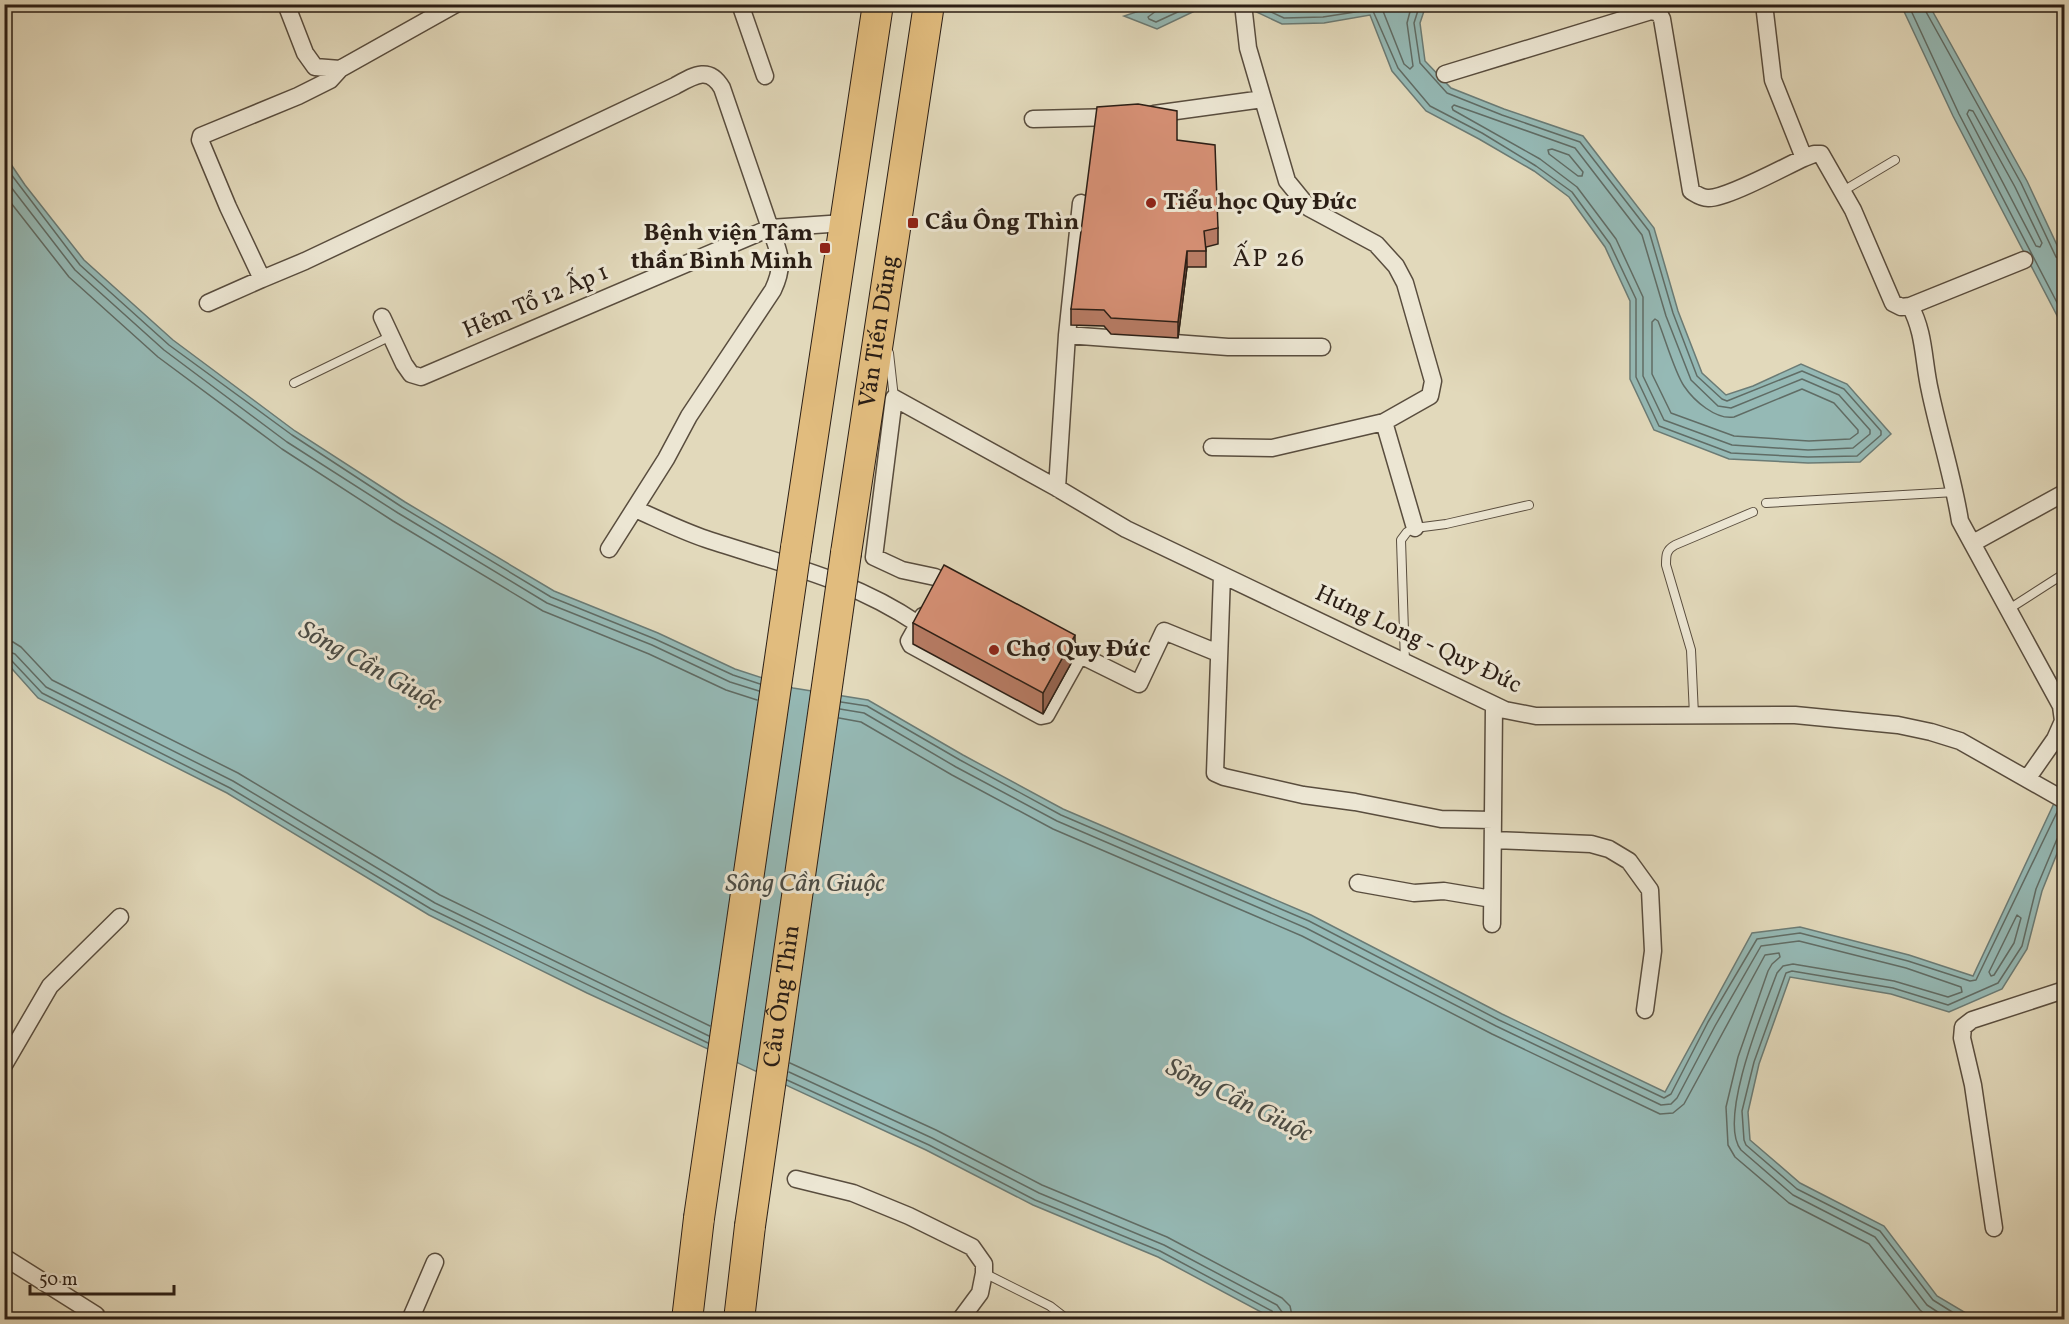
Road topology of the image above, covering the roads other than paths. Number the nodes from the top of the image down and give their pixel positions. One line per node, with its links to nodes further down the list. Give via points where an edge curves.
1 (286, 4): 8 (street, via 305,53 315,67)
2 (456, 4): 8 (street)
3 (740, 4): 10 (street)
4 (878, 4): 17 (highway, Văn Tiến Dũng)
5 (929, 4): 22 (highway, Văn Tiến Dũng)
6 (1243, 4): 11 (street, via 1248,48)
7 (1764, 4): 13 (street, via 1773,80)
8 (340, 69): 20 (street, via 330,80 306,92 201,136 207,158)
9 (1445, 74): 13 (street, via 1651,10 1662,19 1690,191 1701,197 1725,195)
10 (765, 76)
11 (1263, 99): 12 (street, via 1134,116); 30 (street, via 1287,181 1308,208 1376,244 1405,283 1433,381 1430,396)
12 (1034, 119)
13 (1804, 158): 15 (street, via 1821,154)
14 (1895, 160): 15 (lane)
15 (1843, 191): 23 (street, via 1893,303)
16 (1081, 203): 25 (street)
17 (844, 223): 18 (street, Hẻm Tổ 12 Ấp 1); 73 (highway, Văn Tiến Dũng, bridge)
18 (770, 228): 20 (street, via 722,88 706,74 691,77); 26 (street, Hẻm Tổ 12 Ấp 1, via 421,377 411,374); 37 (street, via 781,262 779,278 688,416)
19 (2024, 260): 23 (street)
20 (262, 279): 21 (street)
21 (208, 303)
22 (883, 305): 29 (lane); 42 (highway, Văn Tiến Dũng)
23 (1910, 306): 33 (street, via 1922,333 1929,389)
24 (382, 317): 26 (street, Hẻm Tổ 12 Ấp 1)
25 (1067, 334): 27 (street, via 1228,346); 32 (street)
26 (391, 336): 28 (lane)
27 (1322, 347)
28 (294, 383)
29 (894, 398): 32 (street, Hưng Long - Quy Đức); 45 (street, via 874,557 902,570)
30 (1384, 422): 31 (street, via 1272,448); 39 (street)
31 (1212, 447)
32 (1057, 488): 43 (street, Hưng Long - Quy Đức, via 1126,529)
33 (1955, 492): 35 (lane); 40 (street, via 1960,521)
34 (2064, 493): 40 (street)
35 (1766, 503)
36 (1529, 505): 39 (lane)
37 (635, 509): 41 (street); 48 (street, via 703,538 821,575 875,597)
38 (1753, 512): 54 (lane, via 1675,545 1666,555 1691,650)
39 (1415, 528): 52 (lane, via 1401,540)
40 (1973, 543): 47 (street)
41 (609, 549)
42 (846, 553): 74 (highway, Cầu Ông Thìn, bridge)
43 (1222, 575): 50 (street); 52 (street, Hưng Long - Quy Đức)
44 (2062, 575): 47 (lane)
45 (943, 581): 46 (street); 48 (street)
46 (972, 597)
47 (2009, 609): 55 (street, via 2051,684 2063,721)
48 (918, 624): 51 (street, via 909,641 911,645 1041,717 1046,715)
49 (1040, 635): 51 (street)
50 (1218, 653): 51 (street, via 1164,631 1139,684); 57 (street, via 1215,772 1303,795 1441,819)
51 (1079, 656)
52 (1405, 662): 53 (street, Hưng Long - Quy Đức)
53 (1494, 706): 54 (street, Hưng Long - Quy Đức, via 1536,716); 57 (street)
54 (1695, 715): 55 (street, Hưng Long - Quy Đức, via 1795,715 1898,725 1960,741)
55 (2027, 779): 56 (street, Hưng Long - Quy Đức)
56 (2059, 797)
57 (1493, 820): 58 (street)
58 (1493, 840): 60 (street); 64 (street, via 1591,844 1629,861 1650,890 1653,951)
59 (1358, 883): 60 (street, via 1414,893 1444,891)
60 (1492, 899): 62 (street)
61 (120, 916): 65 (street, via 50,986)
62 (1492, 924)
63 (2064, 990): 67 (street, via 1972,1020 1964,1027 1962,1038 1973,1085)
64 (1645, 1010)
65 (4, 1065)
66 (796, 1179): 70 (street, via 853,1193 972,1247 984,1264)
67 (1994, 1228)
68 (4, 1257): 71 (street)
69 (435, 1262): 72 (street)
70 (984, 1273): 75 (street, via 980,1293); 76 (lane, via 1050,1306)
71 (96, 1315)
72 (410, 1320)
73 (687, 1320)
74 (739, 1320)
75 (960, 1320)
76 (1068, 1320)

